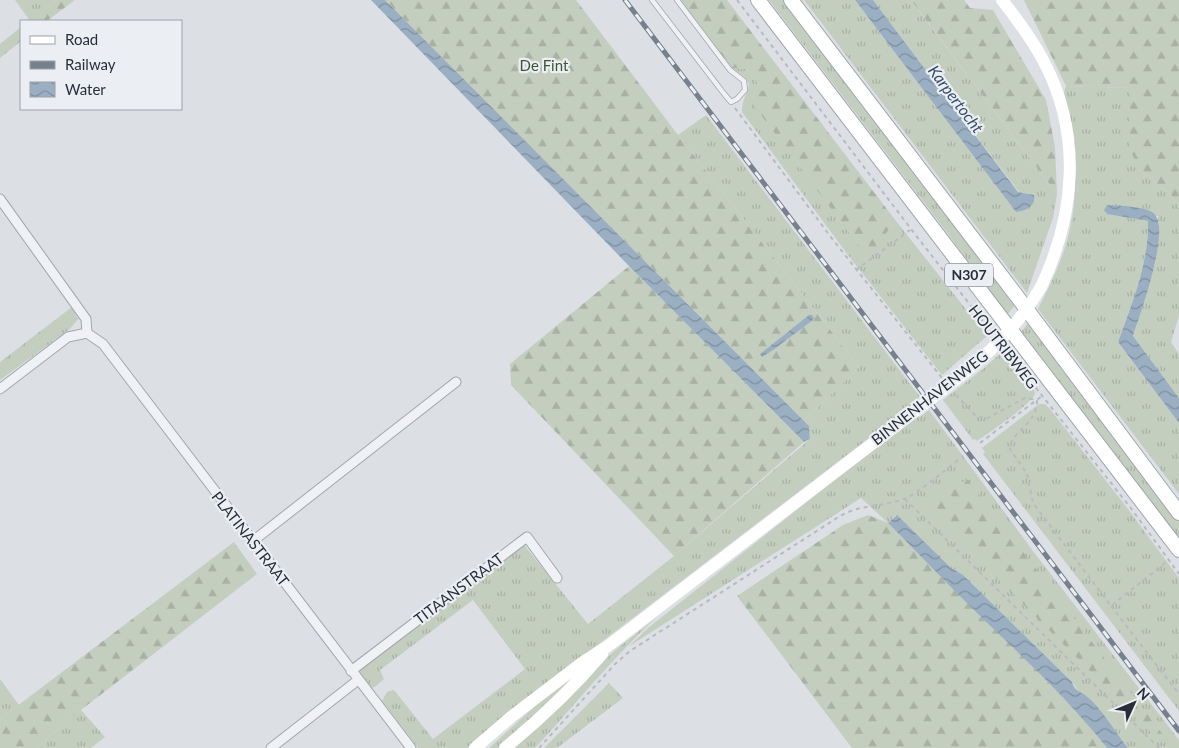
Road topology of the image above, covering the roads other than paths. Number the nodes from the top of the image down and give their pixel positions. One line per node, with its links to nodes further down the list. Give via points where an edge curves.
1 (652, 0): 2 (lane, via 731,102 737,99 745,90 744,81 730,70)
2 (676, 0)
3 (758, 0): 12 (main road, HOUTRIBWEG / N307)
4 (791, 0): 10 (main road, N307)
5 (1002, 0): 14 (main road, BINNENHAVENWEG, bridge, via 1034,44 1051,76 1068,139 1070,180 1067,210 1057,250 1041,287 1015,326 965,373)
6 (0, 199): 7 (street, via 86,319)
7 (88, 332): 9 (street, via 68,337); 11 (street, PLATINASTRAAT, via 103,344)
8 (456, 382): 11 (street)
9 (0, 388)
10 (1179, 513)
11 (253, 541): 15 (street, PLATINASTRAAT)
12 (1179, 550)
13 (557, 578): 15 (street, TITAANSTRAAT, via 527,537)
14 (608, 646): 19 (main road, BINNENHAVENWEG, via 511,717); 20 (main road, BINNENHAVENWEG, via 590,669)
15 (351, 671): 16 (street, PLATINASTRAAT)
16 (358, 680): 17 (street); 18 (street, PLATINASTRAAT)
17 (271, 748)
18 (410, 748)
19 (475, 748)
20 (505, 748)

